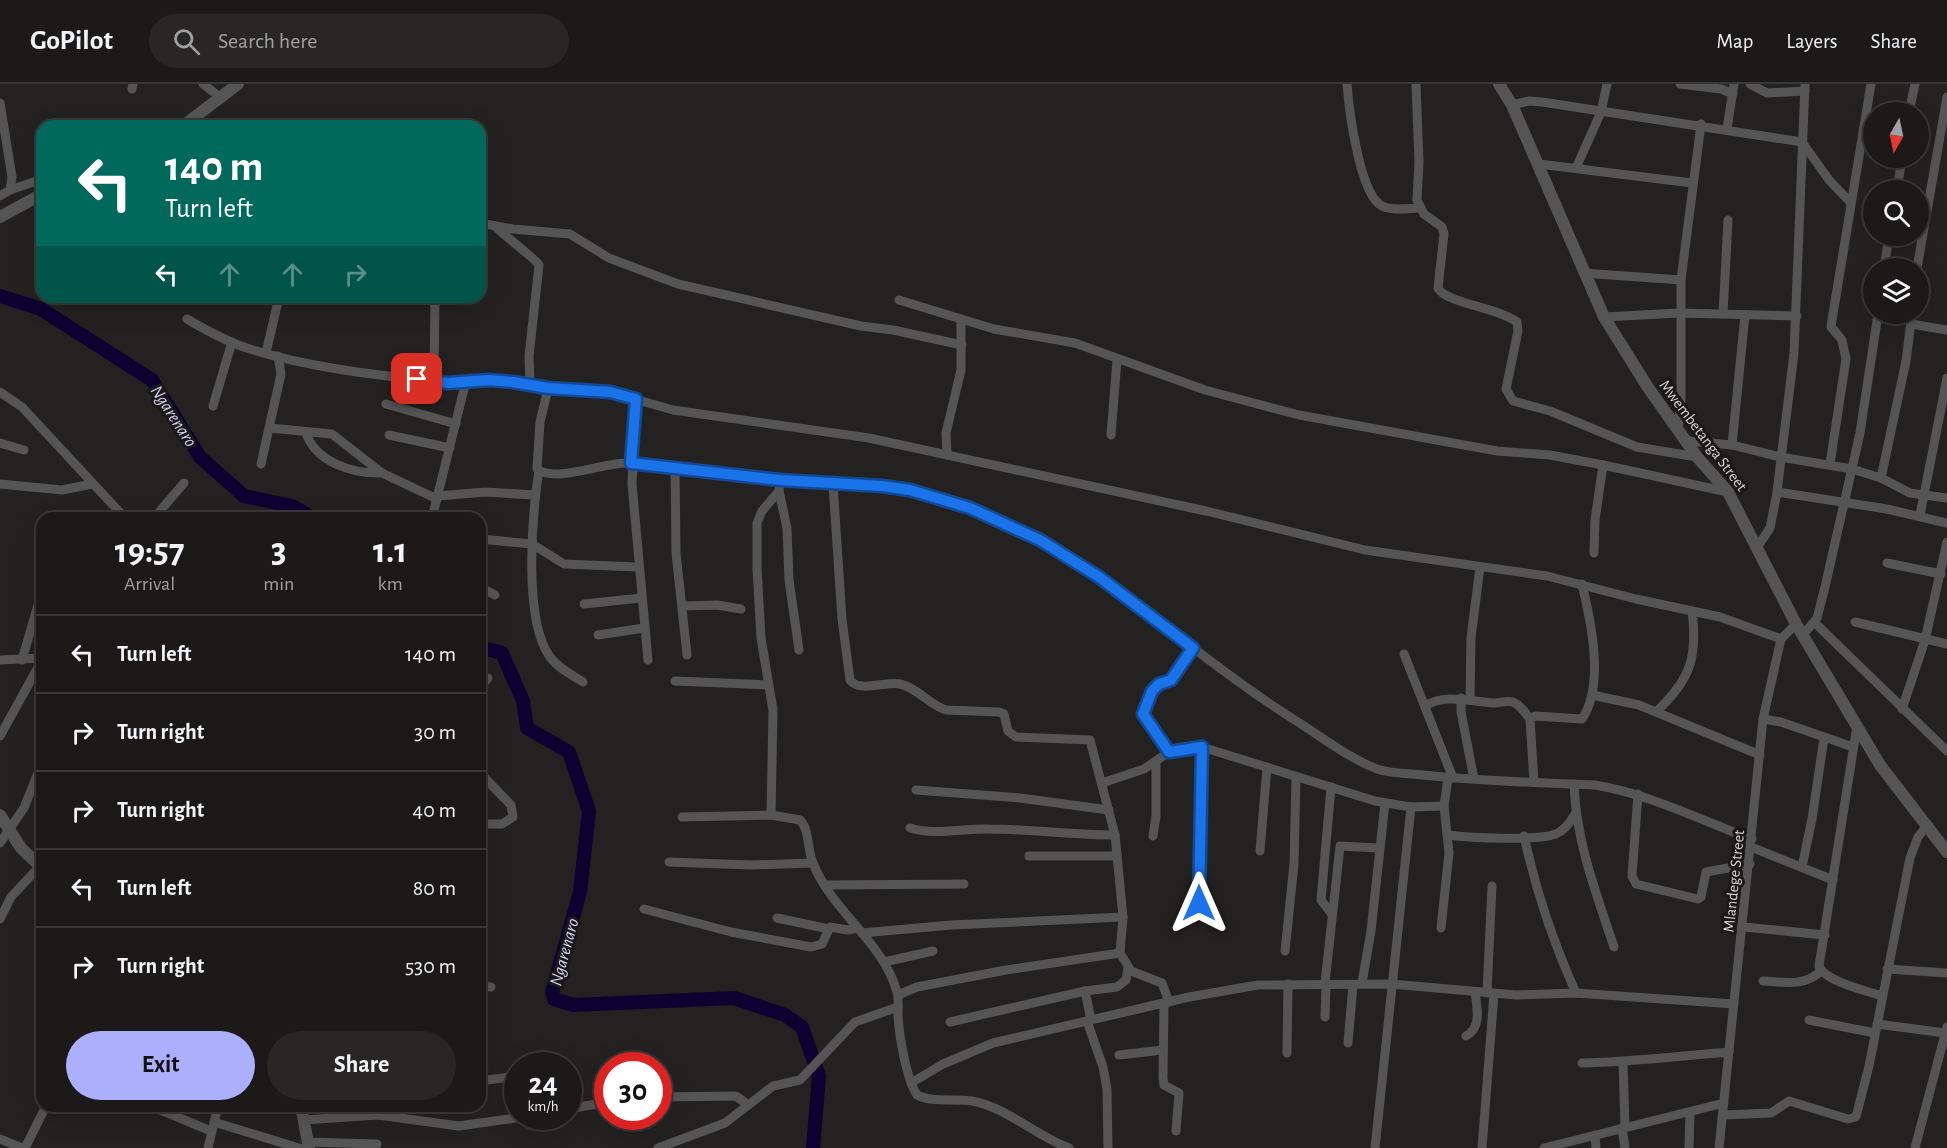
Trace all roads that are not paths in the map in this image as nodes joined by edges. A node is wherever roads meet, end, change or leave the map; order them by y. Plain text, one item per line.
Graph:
1 (203, 84) edge
2 (238, 84) edge
3 (1347, 84) edge
4 (1416, 84) edge
5 (1499, 84) edge
6 (1606, 84) edge
7 (1680, 84) edge
8 (1750, 84) edge
9 (1871, 84) edge
10 (1915, 84) edge
11 (1805, 88) edge
12 (1734, 89) edge
13 (220, 96) junction
14 (1947, 97) edge
15 (1911, 102) edge
16 (0, 103) edge
17 (1512, 105) junction
18 (1601, 112) junction
19 (190, 120) edge
20 (1701, 124) junction
21 (1727, 129) junction
22 (1802, 142) junction
23 (1539, 165) junction
24 (1576, 168) junction
25 (36, 181) edge
26 (1692, 183) junction
27 (10, 190) junction
28 (0, 196) edge
29 (36, 197) edge
30 (1850, 202) junction
31 (1420, 208) junction
32 (0, 217) edge
33 (1728, 220) dead end
34 (486, 224) edge
35 (495, 226) junction
36 (1919, 258) edge
37 (1583, 273) junction
38 (1681, 280) junction
39 (899, 300) dead end
40 (278, 303) edge
41 (435, 303) edge
42 (1679, 313) junction
43 (1723, 314) junction
44 (1745, 315) junction
45 (1797, 316) junction
46 (1604, 317) junction
47 (187, 319) dead end
48 (961, 319) junction
49 (1876, 324) edge
50 (1911, 324) joint
51 (1947, 330) edge
52 (232, 342) junction
53 (962, 345) junction
54 (266, 353) junction
55 (278, 356) junction
56 (1117, 360) junction
57 (1947, 378) edge
58 (436, 380) junction
59 (466, 381) junction
60 (530, 385) junction
61 (548, 388) junction
62 (0, 392) edge
63 (636, 399) junction
64 (386, 404) dead end
65 (213, 406) dead end
66 (456, 424) junction
67 (270, 428) junction
68 (1678, 428) junction
69 (306, 433) junction
70 (389, 435) dead end
71 (1111, 435) dead end
72 (1688, 441) junction
73 (0, 443) edge
74 (1732, 445) junction
75 (450, 448) junction
76 (24, 450) dead end
77 (946, 455) junction
78 (1696, 457) junction
79 (1780, 458) junction
80 (631, 463) junction
81 (261, 464) dead end
82 (1830, 464) junction
83 (1603, 465) junction
84 (675, 466) junction
85 (1852, 469) junction
86 (539, 470) junction
87 (382, 473) junction
88 (1881, 478) junction
89 (780, 480) junction
90 (184, 483) dead end
91 (0, 484) edge
92 (92, 484) junction
93 (833, 484) junction
94 (780, 491) junction
95 (1728, 492) junction
96 (1777, 492) junction
97 (535, 495) junction
98 (1924, 496) junction
99 (438, 498) junction
100 (1947, 498) edge
101 (1843, 503) junction
102 (117, 512) edge
103 (159, 512) edge
104 (434, 512) edge
105 (1920, 515) junction
106 (1947, 523) edge
107 (486, 540) edge
108 (1947, 542) edge
109 (532, 544) junction
110 (1758, 546) junction
111 (1594, 554) dead end
112 (1887, 563) dead end
113 (638, 567) junction
114 (1480, 567) junction
115 (1941, 574) junction
116 (1582, 585) junction
117 (486, 590) edge
118 (495, 595) dead end
119 (641, 598) junction
120 (584, 604) dead end
121 (682, 606) junction
122 (741, 609) dead end
123 (1692, 611) junction
124 (36, 612) edge
125 (1815, 622) junction
126 (1855, 622) dead end
127 (644, 628) junction
128 (1799, 630) junction
129 (598, 635) dead end
130 (1781, 639) junction
131 (1925, 640) junction
132 (1947, 644) edge
133 (1193, 648) junction
134 (799, 650) dead end
135 (1404, 654) dead end
136 (687, 655) dead end
137 (36, 659) edge
138 (0, 660) edge
139 (22, 660) junction
140 (648, 660) dead end
141 (36, 670) edge
142 (488, 678) dead end
143 (486, 680) edge
144 (675, 681) dead end
145 (583, 682) dead end
146 (768, 685) junction
147 (1592, 695) junction
148 (1466, 699) junction
149 (1425, 706) junction
150 (1902, 709) junction
151 (1656, 712) junction
152 (1763, 718) junction
153 (1530, 719) junction
154 (1857, 726) junction
155 (0, 736) edge
156 (1824, 738) junction
157 (1202, 747) junction
158 (1853, 747) junction
159 (1947, 751) edge
160 (1169, 752) junction
161 (1760, 755) junction
162 (1156, 763) junction
163 (1267, 767) junction
164 (1296, 777) junction
165 (36, 778) edge
166 (1450, 778) junction
167 (486, 779) edge
168 (1474, 779) junction
169 (1534, 782) junction
170 (1102, 783) junction
171 (1574, 784) junction
172 (1331, 787) junction
173 (916, 790) dead end
174 (1638, 794) junction
175 (1385, 803) junction
176 (1444, 806) junction
177 (1411, 807) junction
178 (1109, 810) junction
179 (1575, 814) junction
180 (0, 815) edge
181 (771, 815) junction
182 (682, 817) dead end
183 (486, 824) edge
184 (1926, 827) junction
185 (910, 828) dead end
186 (10, 832) junction
187 (1115, 835) junction
188 (1448, 835) junction
189 (1153, 836) dead end
190 (1524, 836) junction
191 (0, 843) edge
192 (1752, 843) junction
193 (1378, 848) junction
194 (1260, 851) dead end
195 (1947, 852) edge
196 (1029, 856) dead end
197 (1117, 856) junction
198 (36, 861) edge
199 (669, 862) dead end
200 (812, 863) junction
201 (1750, 864) junction
202 (1802, 867) junction
203 (36, 872) edge
204 (1833, 880) junction
205 (964, 884) dead end
206 (825, 885) junction
207 (1492, 885) dead end
208 (1199, 903) dead end
209 (644, 909) dead end
210 (1331, 913) junction
211 (1123, 917) junction
212 (777, 918) dead end
213 (0, 919) edge
214 (1744, 927) junction
215 (1441, 928) dead end
216 (829, 929) junction
217 (860, 931) junction
218 (1825, 935) junction
219 (1614, 947) dead end
220 (933, 951) dead end
221 (1285, 951) dead end
222 (1120, 953) junction
223 (884, 962) junction
224 (1128, 968) junction
225 (1887, 969) junction
226 (1821, 971) junction
227 (1947, 973) edge
228 (1763, 981) dead end
229 (1288, 984) junction
230 (1325, 984) junction
231 (1358, 984) junction
232 (1391, 984) junction
233 (486, 987) edge
234 (491, 987) dead end
235 (1085, 991) junction
236 (1475, 992) junction
237 (1490, 993) junction
238 (1576, 993) junction
239 (898, 995) junction
240 (1882, 996) junction
241 (1166, 1003) junction
242 (1734, 1004) junction
243 (898, 1008) junction
244 (1325, 1017) dead end
245 (1089, 1020) junction
246 (1809, 1020) dead end
247 (951, 1022) dead end
248 (1876, 1028) junction
249 (1946, 1030) edge
250 (1466, 1036) dead end
251 (1348, 1043) dead end
252 (1163, 1050) junction
253 (1729, 1052) junction
254 (1287, 1053) dead end
255 (1119, 1055) dead end
256 (1623, 1062) junction
257 (1582, 1063) dead end
258 (504, 1078) edge
259 (486, 1080) edge
260 (911, 1083) junction
261 (672, 1097) edge
262 (1724, 1103) junction
263 (747, 1104) junction
264 (43, 1112) edge
265 (169, 1112) edge
266 (217, 1112) edge
267 (303, 1112) edge
268 (1690, 1112) junction
269 (1723, 1115) junction
270 (304, 1120) junction
271 (504, 1120) edge
272 (213, 1127) junction
273 (1623, 1128) junction
274 (1176, 1131) dead end
275 (1595, 1135) junction
276 (0, 1139) edge
277 (377, 1144) dead end
278 (305, 1146) edge
279 (24, 1148) edge
280 (208, 1148) edge
281 (658, 1148) edge
282 (1069, 1148) edge
283 (1108, 1148) edge
284 (1375, 1148) edge
285 (1482, 1148) edge
286 (1547, 1148) edge
287 (1596, 1148) edge
288 (1626, 1148) edge
289 (1689, 1148) edge
290 (1719, 1148) edge
291 (1915, 1148) edge

1 - 13 street
2 - 13 street
3 - 31 street
4 - 31 street
5 - 17 street, Mwembetanga Street
6 - 18 street
7 - 12 street
8 - 11 street
9 - 30 street
10 - 15 street
11 - 22 street
12 - 21 street
13 - 19 street
14 - 36 street
16 - 27 street
17 - 18 street
17 - 23 street, Mwembetanga Street
18 - 20 street
18 - 24 street
20 - 21 street
20 - 26 street
21 - 22 street
22 - 30 street
22 - 45 street
23 - 24 street
23 - 37 street, Mwembetanga Street
24 - 26 street
25 - 27 street
26 - 38 street
27 - 28 street
29 - 32 street
30 - 82 street
31 - 78 street
33 - 43 street
34 - 35 street
35 - 53 street
35 - 60 street
37 - 38 street
37 - 46 street, Mwembetanga Street
38 - 42 street
39 - 48 street
40 - 54 street
41 - 58 street
42 - 43 street
42 - 46 street
42 - 68 street
43 - 44 street
44 - 45 street
44 - 74 street
45 - 79 street
46 - 68 street, Mwembetanga Street
47 - 52 street
48 - 53 street
48 - 56 street
49 - 85 street
50 - 51 street
50 - 88 street
52 - 54 street
52 - 65 street
53 - 77 street
54 - 55 street
55 - 58 street
55 - 67 street
56 - 71 street
56 - 83 street
57 - 98 street
58 - 59 street
59 - 60 street
59 - 66 street
60 - 61 street
61 - 63 street
61 - 86 street
62 - 92 street
63 - 77 street
63 - 80 street
64 - 66 street
66 - 75 street
67 - 69 street
67 - 81 street
68 - 72 street, Mwembetanga Street
69 - 87 street
69 - 87 street
70 - 75 street
72 - 74 street
72 - 78 street, Mwembetanga Street
73 - 76 street
74 - 79 street
75 - 99 street
77 - 114 street
78 - 95 street, Mwembetanga Street
79 - 82 street
79 - 96 street
80 - 84 street
80 - 86 street
80 - 113 street
82 - 85 street
83 - 95 street
83 - 111 street
84 - 89 street
84 - 121 street
85 - 88 street
85 - 101 street
86 - 97 street
87 - 99 street
88 - 98 street
89 - 93 street
89 - 94 street
90 - 103 street
91 - 92 street
92 - 102 street
93 - 133 street
93 - 170 street
94 - 134 street
94 - 146 street
95 - 110 street, Mwembetanga Street
96 - 101 street
96 - 110 street
97 - 99 street
97 - 109 street
98 - 100 street
98 - 105 street
99 - 104 street
101 - 105 street
101 - 125 street
105 - 106 street
107 - 109 street
108 - 115 street
109 - 113 street
109 - 145 street
110 - 128 street, Mwembetanga Street
112 - 115 street
113 - 119 street
114 - 116 street
114 - 148 street
115 - 131 street
116 - 123 street
116 - 147 street
117 - 118 street
119 - 120 street
119 - 127 street
121 - 122 street
121 - 136 street
123 - 130 street
123 - 151 street
124 - 139 street
125 - 128 street
125 - 150 street
126 - 131 street
127 - 129 street
127 - 140 street
128 - 130 street
128 - 154 street, Mwembetanga Street
130 - 152 street, Mlandege Street
131 - 132 street
131 - 150 street
133 - 160 street
133 - 166 street
135 - 149 street
137 - 139 street
138 - 139 street
141 - 155 street
142 - 143 street
144 - 146 street
146 - 181 street
147 - 151 street
147 - 153 street
148 - 149 street
148 - 153 street
148 - 168 street
149 - 166 street
150 - 159 street
151 - 161 street
152 - 156 street
152 - 161 street, Mlandege Street
153 - 169 street
154 - 158 street
154 - 184 street, Mwembetanga Street
156 - 158 street
156 - 202 street
157 - 160 street
157 - 163 street
157 - 208 street
158 - 204 street
160 - 162 street
161 - 192 street, Mlandege Street
162 - 170 street
162 - 189 street
163 - 164 street
163 - 194 street
164 - 172 street
164 - 221 street
165 - 186 street
166 - 168 street
166 - 176 street
167 - 183 street
168 - 169 street
169 - 171 street
170 - 178 street
171 - 174 street
171 - 179 street
172 - 175 street
172 - 210 street
173 - 178 street
174 - 192 street
174 - 201 street
175 - 177 street
175 - 193 street
176 - 177 street
176 - 188 street
177 - 232 street
178 - 187 street
179 - 190 street
179 - 219 street
180 - 186 street
181 - 182 street
181 - 200 street
184 - 195 street, Mwembetanga Street
184 - 225 street
185 - 187 street
186 - 191 street
186 - 198 street
187 - 197 street
188 - 190 street
188 - 215 street
190 - 238 street
192 - 201 street, Mlandege Street
192 - 202 street
193 - 210 street
193 - 231 street
196 - 197 street
197 - 211 street
199 - 200 street
200 - 206 street
201 - 214 street, Mlandege Street
202 - 204 street
203 - 213 street
204 - 218 street
205 - 206 street
206 - 217 street
207 - 237 street
209 - 216 street
210 - 230 street
211 - 217 street
211 - 222 street
212 - 216 street
214 - 218 street
214 - 242 street, Mlandege Street
216 - 217 street
217 - 223 street
218 - 226 street
220 - 223 street
222 - 224 street
222 - 239 street
223 - 239 street
224 - 235 street
224 - 241 street
225 - 227 street
225 - 240 street
226 - 228 street
226 - 240 street
229 - 230 street
229 - 241 street
229 - 254 street
230 - 231 street
230 - 244 street
231 - 232 street
231 - 251 street
232 - 236 street
232 - 284 street
233 - 234 street
235 - 245 street
235 - 247 street
236 - 237 street
236 - 250 street
237 - 238 street
237 - 285 street
238 - 242 street
239 - 243 street
240 - 248 street
241 - 245 street
241 - 252 street
242 - 253 street, Mlandege Street
243 - 260 street
243 - 263 street
245 - 260 street
245 - 283 street
246 - 248 street
248 - 249 street
248 - 269 street
249 - 291 street
252 - 255 street
252 - 274 street
253 - 256 street
253 - 262 street, Mlandege Street
256 - 257 street
256 - 273 street
258 - 259 street
260 - 282 street
261 - 263 street
262 - 268 street
262 - 269 street, Mlandege Street
263 - 281 street
264 - 279 street
265 - 272 street
266 - 272 street
267 - 270 street
268 - 273 street
268 - 289 street
269 - 290 street, Mlandege Street
270 - 271 street
270 - 278 street
272 - 278 street
272 - 280 street
273 - 275 street
273 - 288 street
275 - 286 street
275 - 287 street
276 - 279 street
277 - 278 street

